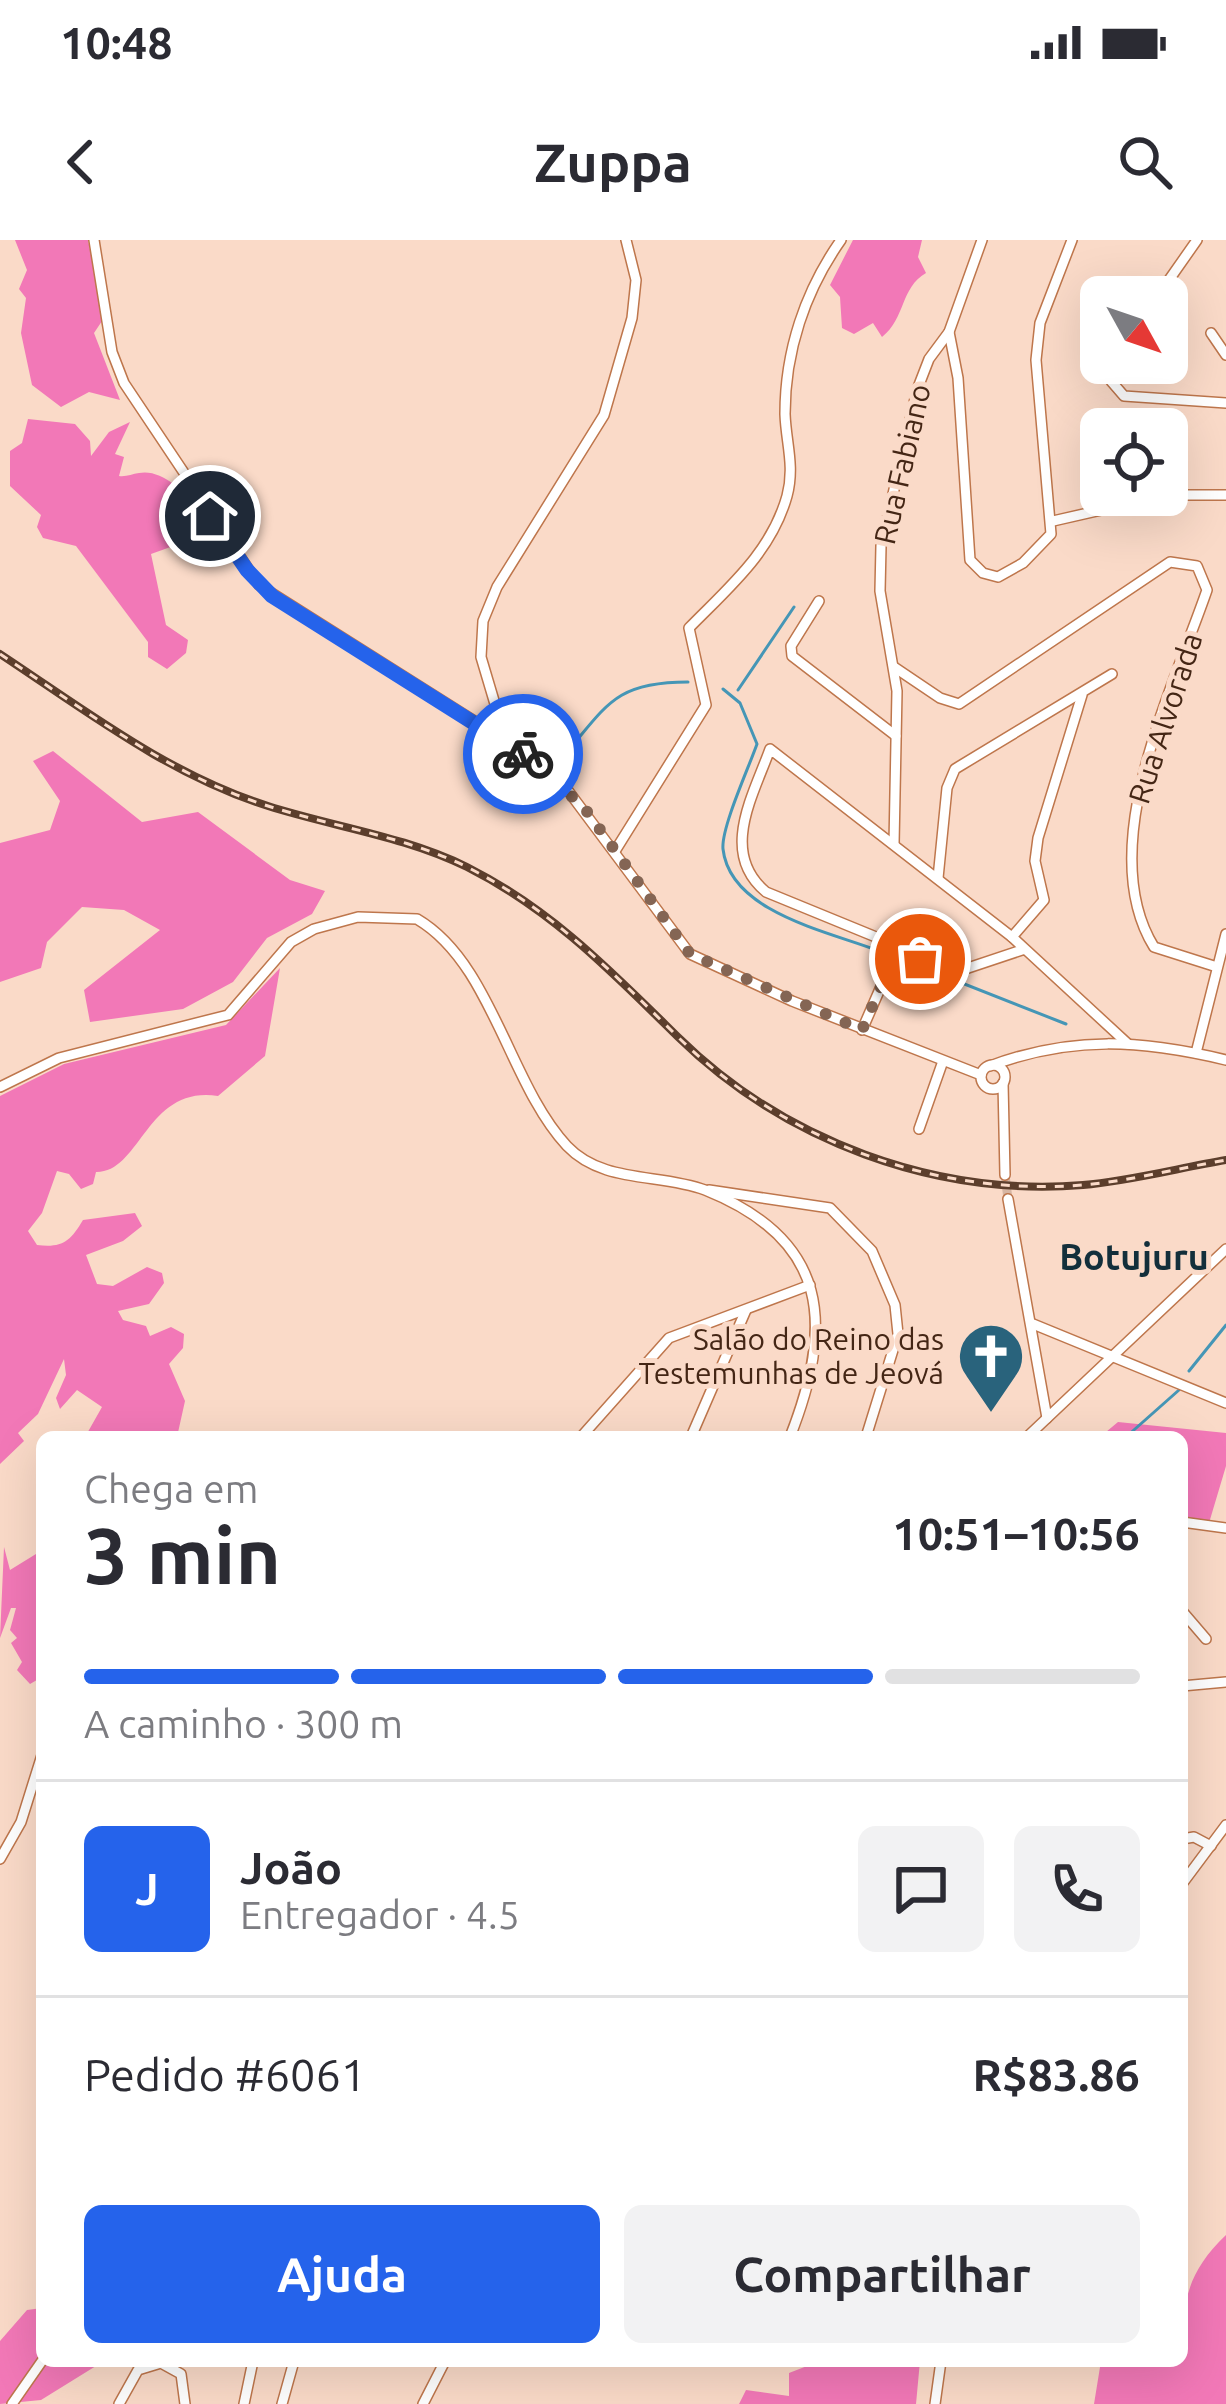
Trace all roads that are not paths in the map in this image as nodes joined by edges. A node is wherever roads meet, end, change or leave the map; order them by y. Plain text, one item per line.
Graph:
1 (94, 240) edge
2 (626, 240) edge
3 (841, 240) edge
4 (982, 240) edge
5 (1072, 240) edge
6 (1197, 240) edge
7 (1171, 276) edge
8 (949, 332) junction
9 (1210, 333) dead end
10 (1226, 356) edge
11 (1114, 384) edge
12 (1226, 403) edge
13 (1188, 495) edge
14 (1226, 495) edge
15 (1080, 514) edge
16 (1053, 520) junction
17 (819, 601) dead end
18 (894, 667) junction
19 (1112, 674) dead end
20 (1082, 695) junction
21 (896, 736) junction
22 (506, 741) junction
23 (894, 844) junction
24 (615, 851) junction
25 (938, 878) junction
26 (1226, 934) edge
27 (1012, 937) junction
28 (1024, 949) junction
29 (897, 950) junction
30 (1217, 967) junction
31 (862, 1030) junction
32 (1128, 1044) junction
33 (1024, 1053) junction
34 (1196, 1053) junction
35 (1226, 1060) edge
36 (943, 1061) junction
37 (986, 1070) junction
38 (1000, 1084) junction
39 (0, 1087) edge
40 (919, 1129) dead end
41 (1005, 1175) tunnel mouth
42 (704, 1190) junction
43 (1008, 1199) tunnel mouth
44 (1226, 1250) edge
45 (810, 1285) junction
46 (746, 1310) junction
47 (1033, 1324) junction
48 (1110, 1356) junction
49 (1226, 1403) edge
50 (1047, 1418) junction
51 (585, 1431) edge
52 (694, 1431) edge
53 (792, 1431) edge
54 (868, 1431) edge
55 (1033, 1431) edge
56 (1188, 1523) edge
57 (1226, 1528) edge
58 (1188, 1618) edge
59 (1206, 1639) dead end
60 (1226, 1682) edge
61 (1188, 1685) edge
62 (36, 1774) edge
63 (1226, 1825) edge
64 (1188, 1838) edge
65 (1211, 1846) junction
66 (0, 1859) edge
67 (1188, 1871) edge
68 (38, 2367) edge
69 (148, 2367) edge
70 (169, 2367) edge
71 (252, 2367) edge
72 (292, 2367) edge
73 (442, 2367) edge
74 (940, 2367) edge
75 (12, 2404) edge
76 (119, 2404) edge
77 (185, 2404) edge
78 (244, 2404) edge
79 (282, 2404) edge
80 (423, 2404) edge
81 (935, 2404) edge

1 - 22 street
2 - 22 street
3 - 24 street
4 - 8 street, Rua Fabiano
5 - 16 street
6 - 7 street
8 - 16 street
8 - 18 street, Rua Fabiano
9 - 10 street
11 - 12 street
13 - 14 street
15 - 16 street
17 - 21 street
18 - 21 street, Rua Fabiano
18 - 30 street, Rua Alvorada
19 - 20 street
20 - 25 street
20 - 27 street
21 - 23 street, Rua Fabiano
22 - 24 street
23 - 25 street
23 - 29 street
24 - 31 street
25 - 27 street
26 - 30 street
27 - 28 street
28 - 29 street
28 - 32 street
29 - 31 street
30 - 34 street
31 - 36 street
32 - 33 street
32 - 34 street
33 - 37 street
33 - 38 street
34 - 35 street
36 - 37 street
36 - 40 street
37 - 38 street
37 - 38 street
38 - 41 street
39 - 42 street
42 - 45 street
42 - 54 street
43 - 47 street
44 - 48 street
45 - 46 street
45 - 53 street
46 - 51 street
46 - 52 street
47 - 48 street
47 - 50 street
48 - 49 street
48 - 50 street
50 - 55 street
56 - 57 street
58 - 59 street
60 - 61 street
62 - 66 street
63 - 65 street
64 - 65 street
65 - 67 street
68 - 75 street
69 - 76 street
70 - 77 street
71 - 78 street
72 - 79 street
73 - 80 street
74 - 81 street

